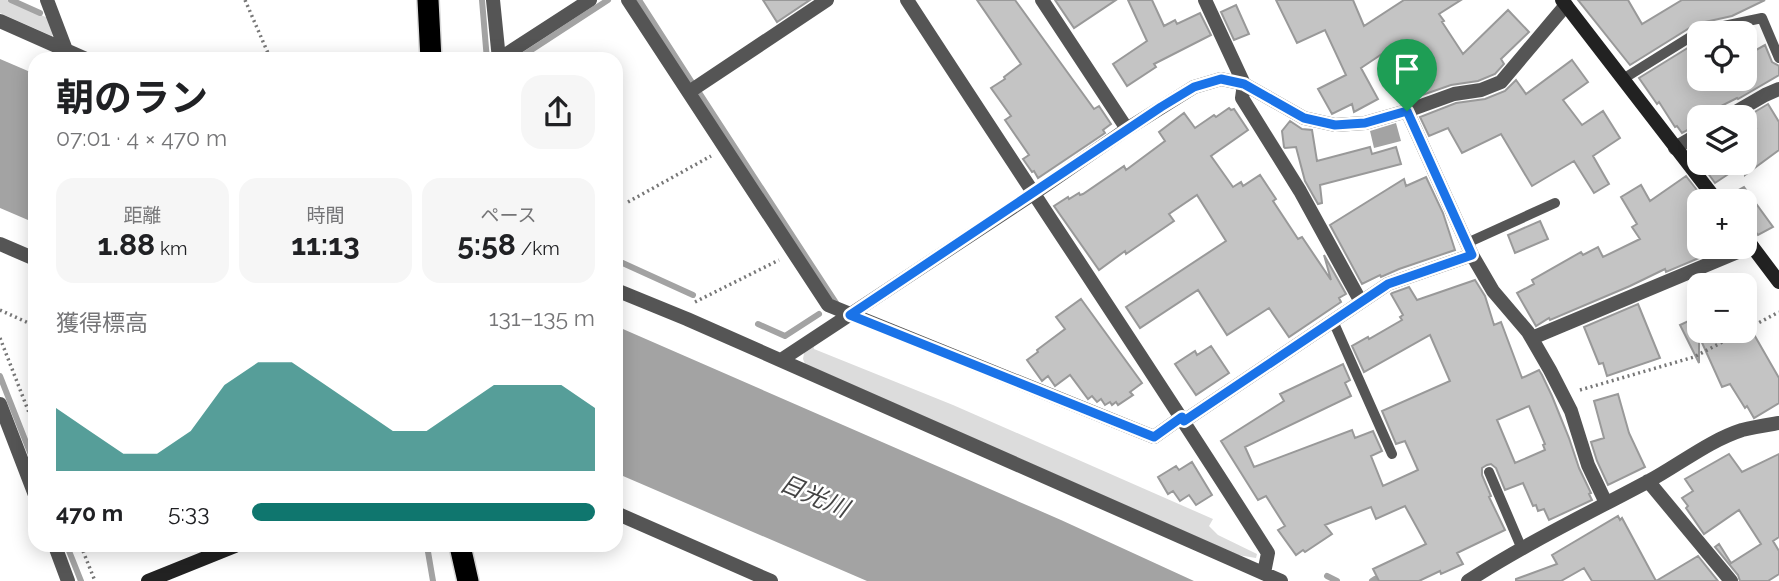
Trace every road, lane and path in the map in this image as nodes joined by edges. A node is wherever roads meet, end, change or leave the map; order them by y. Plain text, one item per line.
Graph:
1 (47, 0) edge
2 (245, 0) edge
3 (428, 0) edge
4 (493, 0) edge
5 (590, 0) edge
6 (628, 0) edge
7 (827, 0) edge
8 (907, 0) edge
9 (1042, 0) edge
10 (1205, 0) edge
11 (1564, 3) edge
12 (0, 20) edge
13 (66, 50) junction
14 (70, 52) edge
15 (268, 52) edge
16 (431, 52) edge
17 (498, 52) edge
18 (510, 52) edge
19 (1779, 58) edge
20 (1623, 79) junction
21 (1244, 84) junction
22 (1779, 89) edge
23 (689, 92) junction
24 (1748, 105) edge
25 (1407, 111) junction
26 (1127, 129) junction
27 (1687, 141) edge
28 (726, 148) junction
29 (1675, 148) junction
30 (1707, 189) edge
31 (1033, 194) junction
32 (628, 202) dead end
33 (1555, 202) dead end
34 (0, 244) edge
35 (1470, 249) junction
36 (793, 253) junction
37 (1757, 254) edge
38 (28, 256) edge
39 (1710, 259) edge
40 (1779, 282) edge
41 (623, 293) edge
42 (1361, 302) junction
43 (0, 310) edge
44 (1779, 312) edge
45 (850, 315) junction
46 (687, 319) junction
47 (1332, 321) junction
48 (28, 323) edge
49 (0, 338) edge
50 (1532, 338) junction
51 (781, 360) junction
52 (1563, 396) junction
53 (0, 404) edge
54 (28, 410) edge
55 (1183, 419) junction
56 (1779, 423) edge
57 (1392, 454) dead end
58 (1489, 472) dead end
59 (28, 477) edge
60 (1648, 481) junction
61 (1605, 503) junction
62 (623, 516) edge
63 (1522, 549) junction
64 (56, 552) edge
65 (83, 552) edge
66 (220, 552) edge
67 (461, 552) edge
68 (1264, 573) junction
69 (68, 581) edge
70 (95, 581) edge
71 (148, 581) edge
72 (467, 581) edge
73 (771, 581) edge
74 (1281, 581) edge
75 (1468, 581) edge
76 (1731, 581) edge

1 - 13 street
2 - 15 path
3 - 16 highway
4 - 17 street
5 - 18 street
6 - 23 street
7 - 23 street
8 - 31 street
9 - 26 street
10 - 21 street
11 - 20 main road
11 - 25 street
12 - 13 street
13 - 14 street
19 - 20 lane
20 - 29 main road
21 - 25 street
21 - 26 street
21 - 42 street
22 - 24 street
23 - 28 street
25 - 35 street
26 - 31 street
27 - 29 street
28 - 32 path
28 - 36 street
29 - 30 main road
31 - 45 street
31 - 55 street
33 - 35 lane
34 - 38 street
35 - 42 street
35 - 50 street
36 - 45 street
36 - 46 path
37 - 40 main road
39 - 50 street
41 - 46 street
42 - 47 street
43 - 48 path
44 - 52 path
45 - 51 street
45 - 55 street
46 - 51 street
47 - 55 street
47 - 57 lane
49 - 54 path
50 - 52 street
51 - 68 street
52 - 61 street
53 - 59 street
55 - 68 street
56 - 60 street
58 - 63 lane
60 - 61 street
60 - 76 street
61 - 63 street
62 - 73 street
63 - 75 street
64 - 69 street
65 - 70 path
66 - 71 main road
67 - 72 highway
68 - 74 street

